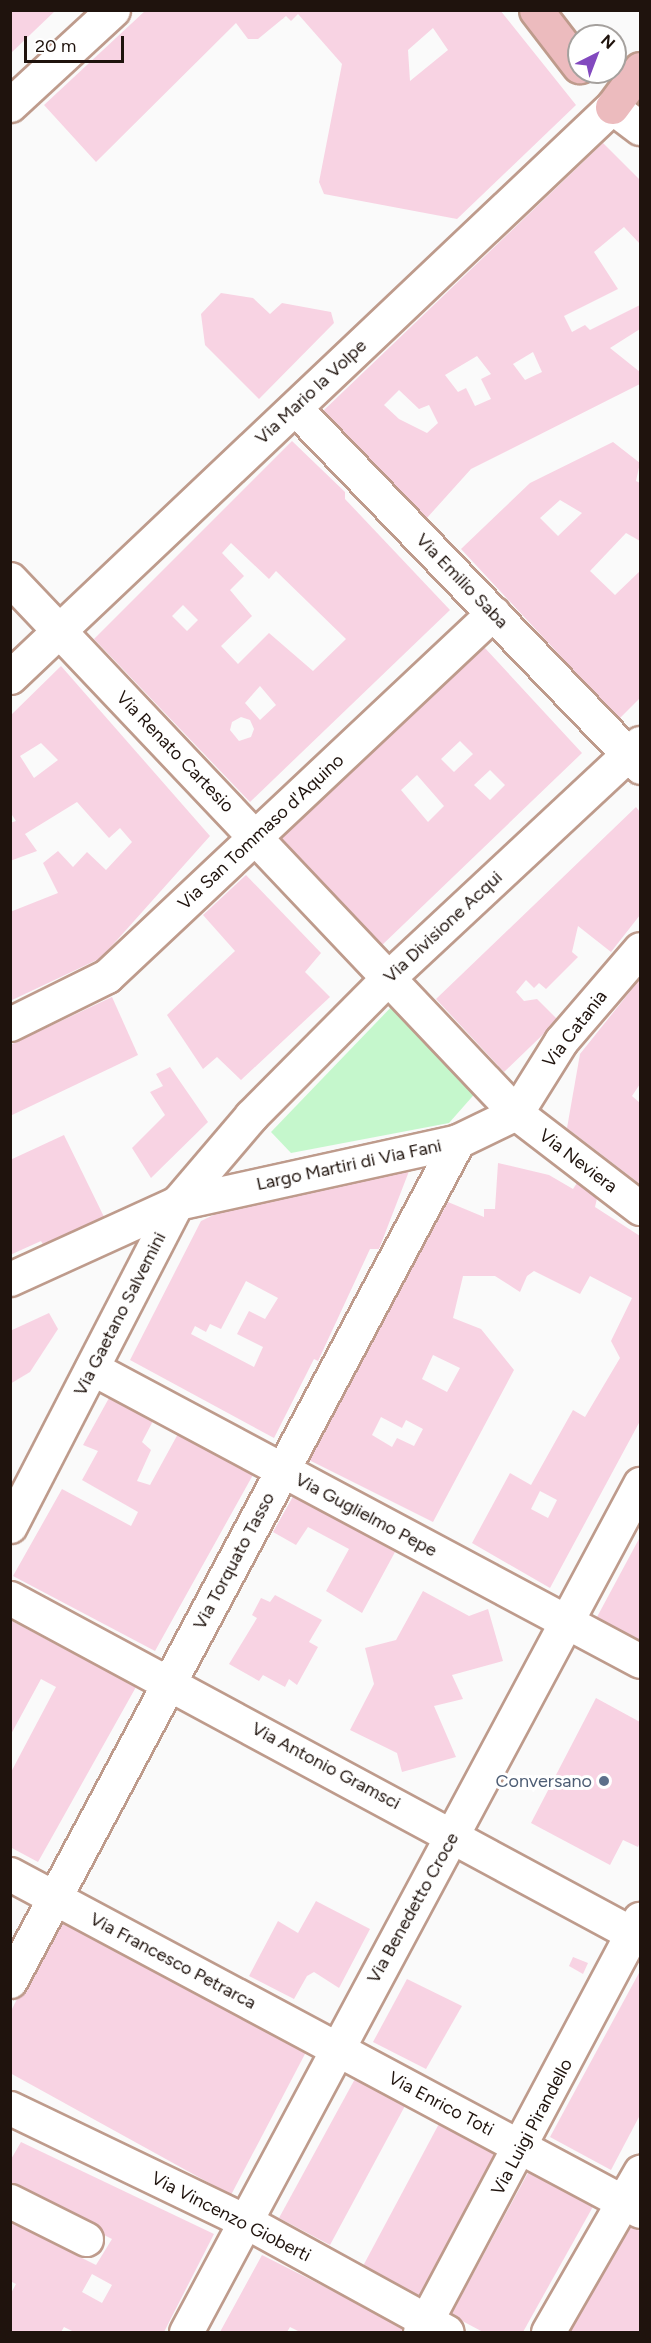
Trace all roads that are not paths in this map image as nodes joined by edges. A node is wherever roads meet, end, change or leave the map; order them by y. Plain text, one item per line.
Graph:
1 (113, 10) edge
2 (536, 10) edge
3 (567, 50) edge
4 (640, 69) edge
5 (600, 84) edge
6 (11, 103) edge
7 (626, 104) edge
8 (640, 128) edge
9 (294, 408) junction
10 (10, 579) edge
11 (493, 614) junction
12 (58, 630) junction
13 (10, 677) edge
14 (636, 755) edge
15 (256, 837) junction
16 (640, 949) edge
17 (389, 977) junction
18 (10, 1024) edge
19 (516, 1113) junction
20 (251, 1116) joint
21 (458, 1141) junction
22 (177, 1203) junction
23 (640, 1208) edge
24 (10, 1279) edge
25 (92, 1368) junction
26 (282, 1470) junction
27 (640, 1484) edge
28 (10, 1526) edge
29 (10, 1598) edge
30 (567, 1622) junction
31 (640, 1661) edge
32 (170, 1683) junction
33 (454, 1834) junction
34 (10, 1874) edge
35 (55, 1898) junction
36 (638, 1931) edge
37 (10, 1981) edge
38 (336, 2048) junction
39 (11, 2109) edge
40 (522, 2148) junction
41 (640, 2172) edge
42 (10, 2201) edge
43 (632, 2207) edge
44 (245, 2221) junction
45 (86, 2239) dead end
46 (431, 2328) edge
47 (186, 2332) edge
48 (548, 2332) edge

1 - 6 street
2 - 3 main road
4 - 7 main road
5 - 7 main road
7 - 8 street
7 - 9 street, Via Mario la Volpe
9 - 11 street, Via Emilio Saba
9 - 12 street, Via Mario la Volpe
10 - 12 street, Via Renato Cartesio
11 - 14 street, Via Emilio Saba
11 - 15 street, Via San Tommaso d'Aquino
12 - 13 street, Via Mario la Volpe
12 - 15 street, Via Renato Cartesio
14 - 17 street, Via Divisione Acqui
15 - 17 street, Via Renato Cartesio
15 - 18 street, Via San Tommaso d'Aquino
16 - 19 street, Via Catania
17 - 19 street, Via Neviera
17 - 20 street, Via Divisione Acqui
19 - 21 street, Largo Martiri di Via Fani
19 - 23 street, Via Neviera
20 - 22 street, Via Gaetano Salvemini
21 - 22 street, Largo Martiri di Via Fani
21 - 26 street, Via Torquato Tasso
22 - 24 street
22 - 25 street, Via Gaetano Salvemini
25 - 26 street, Via Guglielmo Pepe
25 - 28 street, Via Gaetano Salvemini
26 - 30 street, Via Guglielmo Pepe
26 - 32 street, Via Torquato Tasso
27 - 30 street, Via Benedetto Croce
29 - 32 street, Via Antonio Gramsci
30 - 31 street, Via Guglielmo Pepe
30 - 33 street, Via Benedetto Croce
32 - 33 street, Via Antonio Gramsci
32 - 35 street, Via Torquato Tasso
33 - 36 street, Via Antonio Gramsci
33 - 38 street, Via Benedetto Croce
34 - 35 street, Via Francesco Petrarca
35 - 37 street, Via Torquato Tasso
35 - 38 street, Via Francesco Petrarca
36 - 40 street, Via Luigi Pirandello
38 - 40 street, Via Enrico Toti
38 - 44 street, Via Benedetto Croce
39 - 44 street, Via Vincenzo Gioberti
40 - 43 street, Via Enrico Toti
40 - 46 street, Via Luigi Pirandello
41 - 43 street
42 - 45 street
43 - 48 street
44 - 46 street, Via Vincenzo Gioberti
44 - 47 street, Via Benedetto Croce

